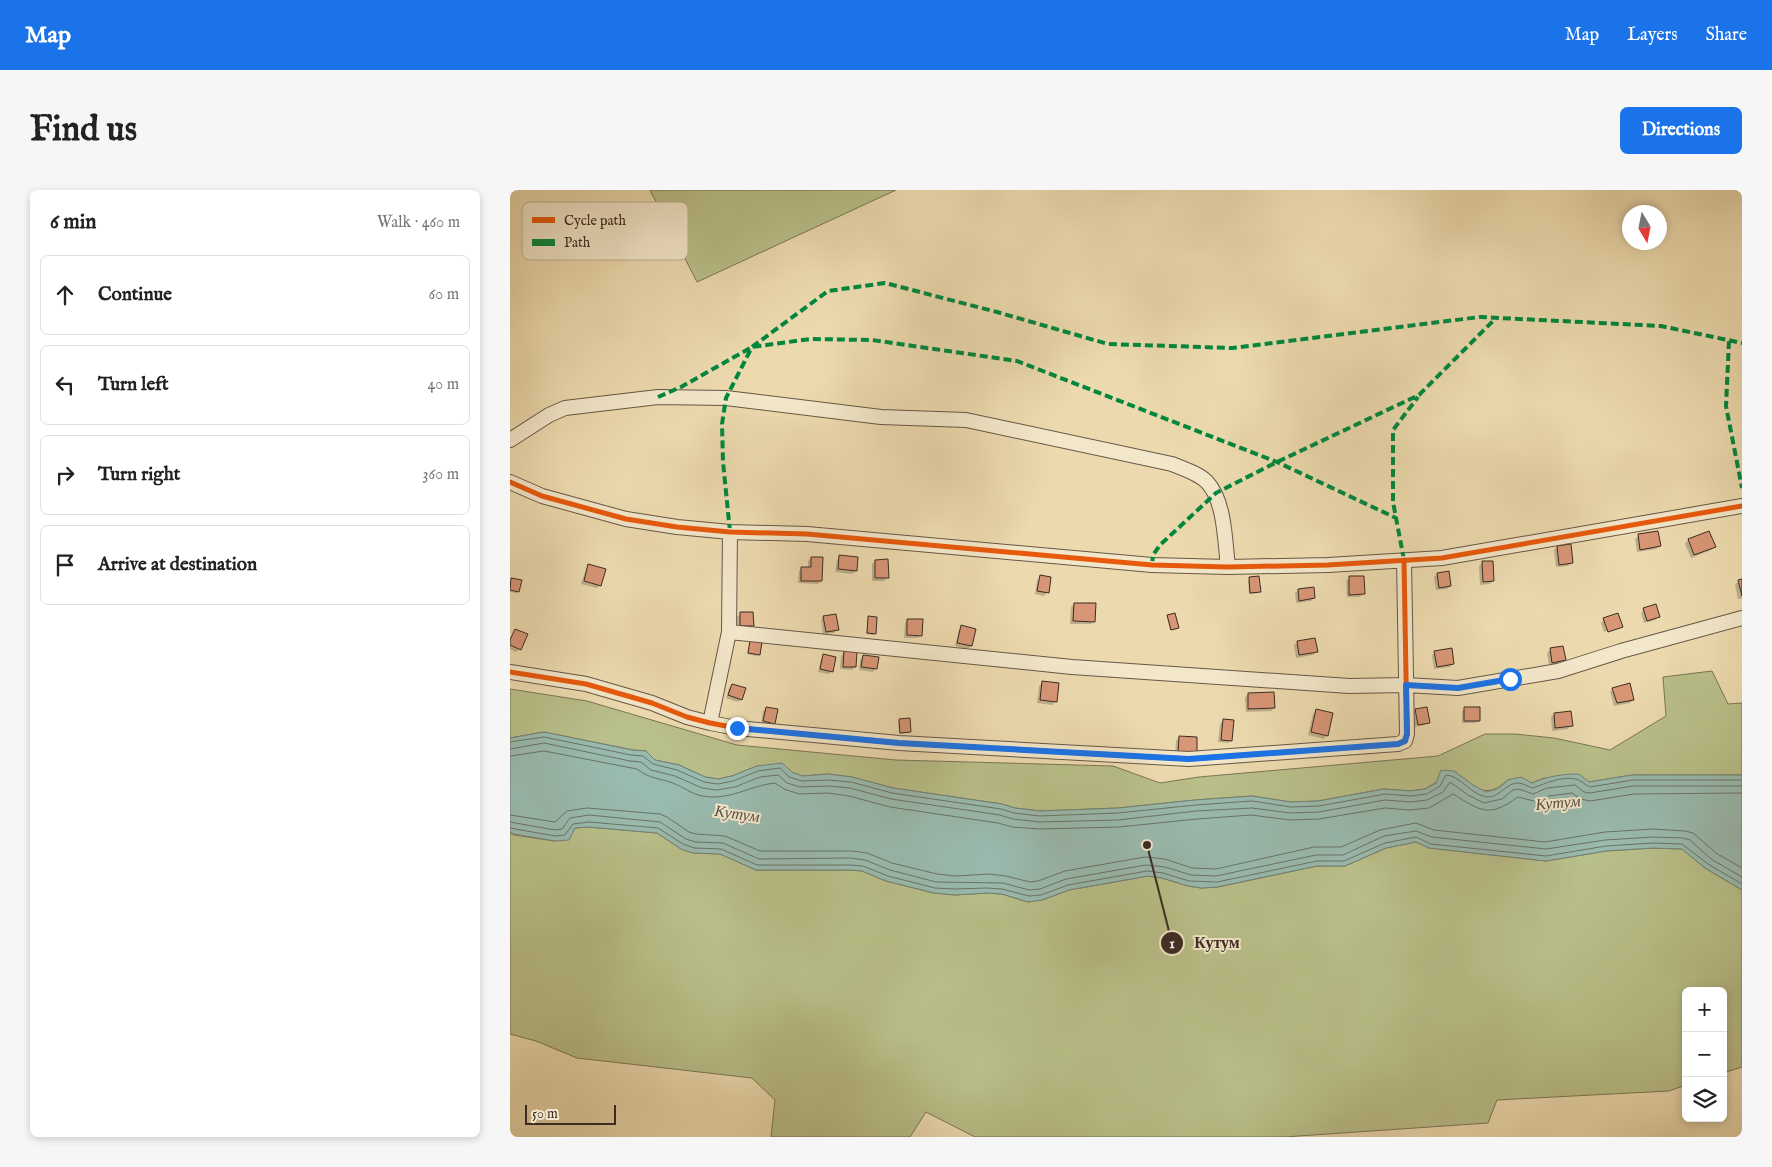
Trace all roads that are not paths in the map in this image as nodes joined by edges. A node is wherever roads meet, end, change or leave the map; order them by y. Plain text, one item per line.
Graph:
1 (510, 440) edge
2 (510, 482) edge
3 (1742, 506) edge
4 (730, 532) junction
5 (1404, 560) junction
6 (1228, 568) junction
7 (1742, 618) edge
8 (729, 632) junction
9 (510, 672) edge
10 (1406, 685) junction
11 (710, 723) junction

1 - 6 street
2 - 4 street
3 - 5 street
4 - 6 street
4 - 8 street
5 - 6 street
5 - 10 street
7 - 10 street
8 - 10 street
8 - 11 street
9 - 11 street
10 - 11 street

